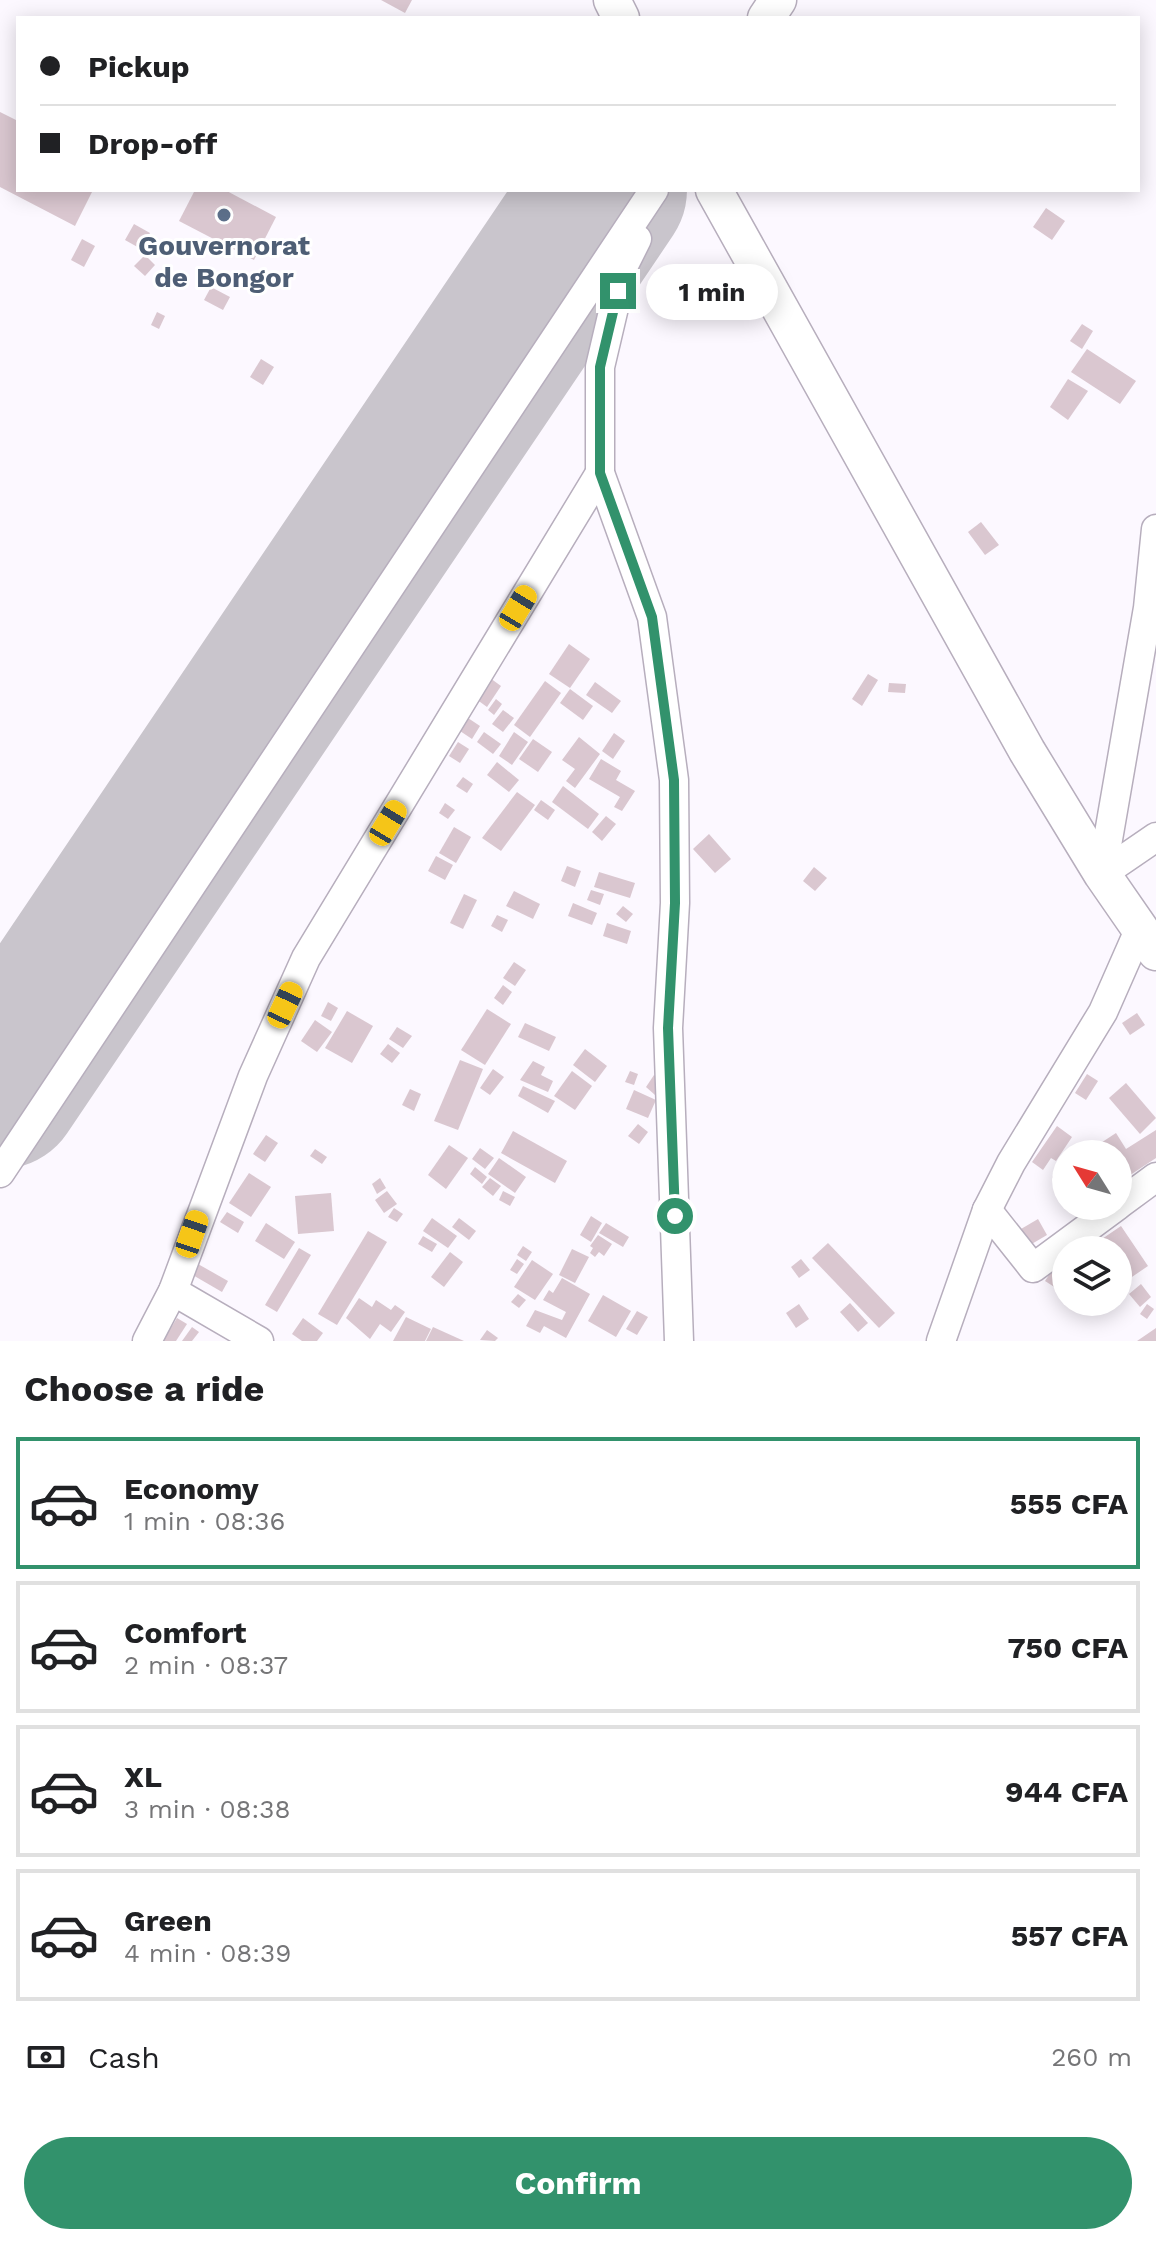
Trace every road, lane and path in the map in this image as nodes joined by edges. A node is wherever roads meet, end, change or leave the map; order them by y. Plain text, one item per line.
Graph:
1 (653, 192) edge
2 (661, 192) edge
3 (715, 192) edge
4 (600, 473) junction
5 (1156, 529) edge
6 (1156, 837) edge
7 (1102, 874) junction
8 (1148, 940) edge
9 (0, 1173) edge
10 (1156, 1177) edge
11 (1132, 1195) edge
12 (987, 1210) junction
13 (1099, 1220) edge
14 (173, 1291) junction
15 (147, 1341) edge
16 (259, 1341) edge
17 (679, 1341) edge
18 (941, 1341) edge

1 - 9 street
2 - 4 street
3 - 7 street
4 - 14 street
4 - 17 street
5 - 7 street
6 - 7 street
7 - 8 street
8 - 12 street
10 - 11 street
12 - 13 street
12 - 18 street
14 - 15 street
14 - 16 street

